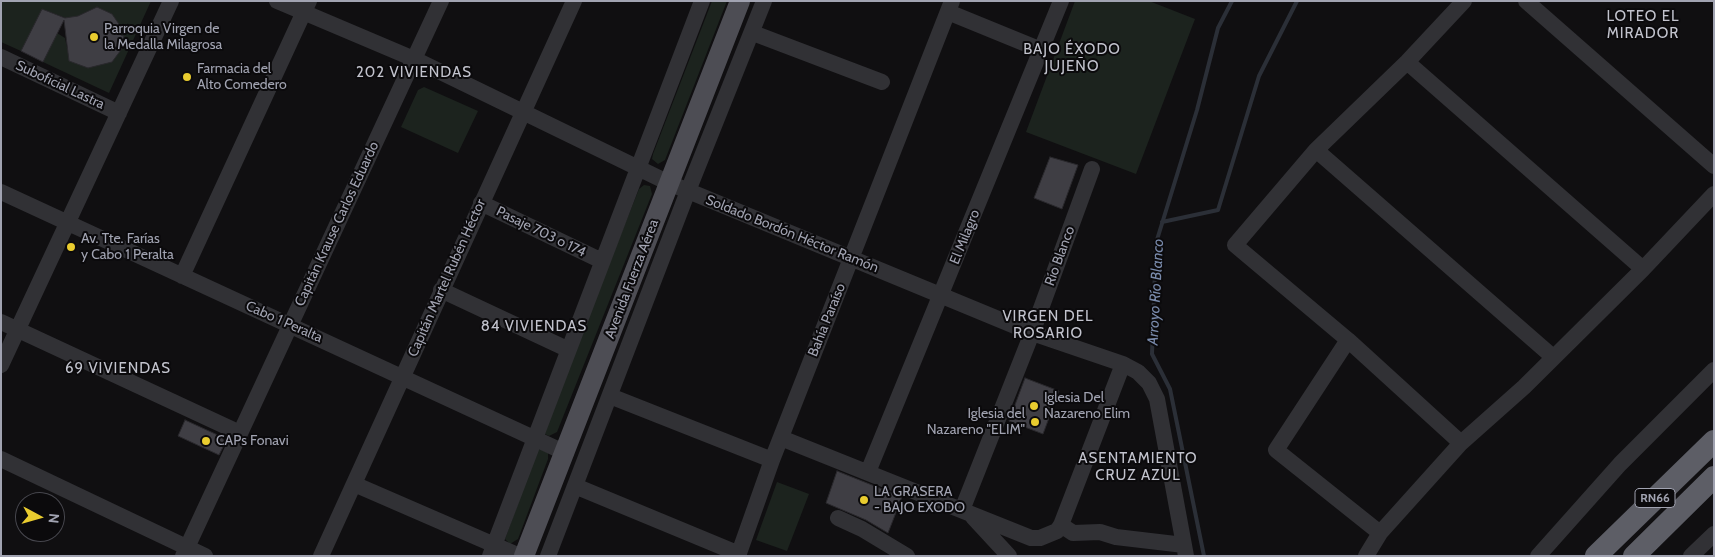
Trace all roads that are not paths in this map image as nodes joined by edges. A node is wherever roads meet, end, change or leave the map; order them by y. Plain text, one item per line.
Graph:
1 (171, 1) edge
2 (277, 1) edge
3 (441, 1) edge
4 (574, 1) edge
5 (702, 1) edge
6 (740, 1) edge
7 (764, 1) edge
8 (1061, 1) edge
9 (1464, 1) edge
10 (1526, 1) edge
11 (306, 7) edge
12 (950, 7) edge
13 (753, 33) junction
14 (1041, 50) junction
15 (1, 57) edge
16 (414, 60) junction
17 (1407, 62) junction
18 (882, 82) dead end
19 (119, 112) junction
20 (523, 112) junction
21 (1316, 150) junction
22 (1714, 166) edge
23 (638, 169) junction
24 (1092, 169) dead end
25 (669, 183) junction
26 (688, 191) junction
27 (1, 192) edge
28 (1714, 194) edge
29 (480, 203) junction
30 (67, 223) junction
31 (852, 258) junction
32 (602, 261) junction
33 (1643, 269) junction
34 (182, 276) junction
35 (441, 290) junction
36 (941, 296) junction
37 (1, 322) edge
38 (290, 324) junction
39 (18, 329) junction
40 (1032, 332) junction
41 (1348, 340) junction
42 (567, 349) junction
43 (1553, 357) junction
44 (1, 364) edge
45 (1123, 364) junction
46 (1714, 370) edge
47 (402, 376) junction
48 (610, 396) junction
49 (240, 433) junction
50 (534, 437) junction
51 (781, 438) junction
52 (1714, 441) edge
53 (1461, 442) junction
54 (566, 453) junction
55 (1, 459) edge
56 (772, 460) junction
57 (868, 472) junction
58 (1714, 477) edge
59 (354, 484) junction
60 (575, 486) junction
61 (965, 511) junction
62 (838, 518) dead end
63 (1061, 525) junction
64 (1380, 533) junction
65 (1714, 534) edge
66 (492, 550) edge
67 (1185, 550) edge
68 (185, 551) edge
69 (739, 555) edge
70 (205, 556) edge
71 (321, 556) edge
72 (520, 556) edge
73 (524, 556) edge
74 (548, 556) edge
75 (907, 556) edge
76 (1009, 556) edge
77 (1366, 556) edge
78 (1538, 556) edge
79 (1596, 556) edge
80 (1634, 556) edge
81 (1691, 556) edge

1 - 19 street
2 - 11 street, Soldado Bordón Héctor Ramón
3 - 16 street, Capitán Krause Carlos Eduardo
4 - 20 street, Capitán Martel Rubén Héctor
5 - 23 street
6 - 25 main road, Avenida Fuerza Aérea
7 - 13 street
8 - 14 street, El Milagro
9 - 17 street
10 - 22 street
11 - 16 street, Soldado Bordón Héctor Ramón
11 - 34 street
12 - 14 street
12 - 31 street, Bahía Paraíso
13 - 18 street
13 - 26 street
14 - 36 street, El Milagro
15 - 19 street, Suboficial Lastra
16 - 20 street, Soldado Bordón Héctor Ramón
16 - 38 street, Capitán Krause Carlos Eduardo
17 - 21 street
17 - 33 street
19 - 30 street
20 - 23 street, Soldado Bordón Héctor Ramón
20 - 29 street, Capitán Martel Rubén Héctor
21 - 41 street
21 - 43 street
23 - 25 street, Soldado Bordón Héctor Ramón
23 - 32 street
24 - 40 street, Río Blanco
25 - 26 street, Soldado Bordón Héctor Ramón
25 - 54 main road, Avenida Fuerza Aérea
26 - 31 street, Soldado Bordón Héctor Ramón
26 - 48 street
27 - 30 street, Cabo 1 Peralta
28 - 33 street
29 - 32 street, Pasaje 703 o 174
29 - 35 street, Capitán Martel Rubén Héctor
30 - 34 street, Cabo 1 Peralta
30 - 39 street
31 - 36 street, Soldado Bordón Héctor Ramón
31 - 51 street, Bahía Paraíso
32 - 42 street
33 - 43 street
34 - 38 street, Cabo 1 Peralta
35 - 42 street
35 - 47 street, Capitán Martel Rubén Héctor
36 - 40 street, Soldado Bordón Héctor Ramón
36 - 57 street, El Milagro
37 - 39 street
38 - 47 street, Cabo 1 Peralta
38 - 49 street, Capitán Krause Carlos Eduardo
39 - 44 street
39 - 49 street
40 - 45 street, Soldado Bordón Héctor Ramón
40 - 61 street, Río Blanco
41 - 53 street
41 - 64 street
42 - 50 street
43 - 53 street
45 - 63 street
45 - 67 street, Soldado Bordón Héctor Ramón
46 - 78 street
47 - 50 street, Cabo 1 Peralta
47 - 59 street, Capitán Martel Rubén Héctor
48 - 56 street
48 - 60 street
49 - 68 street, Capitán Krause Carlos Eduardo
50 - 54 street, Cabo 1 Peralta
50 - 66 street
51 - 56 street, Bahía Paraíso
51 - 57 street
52 - 79 highway, RN66
53 - 64 street
54 - 73 main road, Avenida Fuerza Aérea
55 - 68 street
56 - 69 street, Bahía Paraíso
57 - 61 street
58 - 80 highway, RN66
59 - 66 street
59 - 71 street, Capitán Martel Rubén Héctor
60 - 69 street
60 - 74 street
61 - 63 street
61 - 76 street
62 - 75 street
63 - 67 street
64 - 77 street
65 - 81 street
66 - 72 street
68 - 70 street

